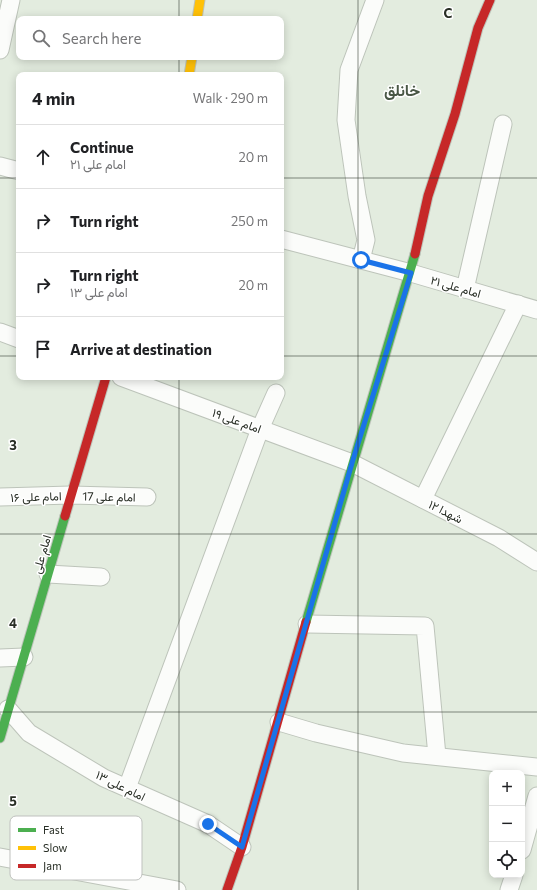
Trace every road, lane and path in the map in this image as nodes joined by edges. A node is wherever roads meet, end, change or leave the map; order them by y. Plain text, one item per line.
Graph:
1 (11, 0) edge
2 (200, 0) edge
3 (375, 0) edge
4 (490, 0) edge
5 (197, 16) edge
6 (0, 50) edge
7 (192, 60) edge
8 (190, 72) edge
9 (503, 124) dead end
10 (0, 166) edge
11 (16, 170) edge
12 (284, 240) edge
13 (361, 260) junction
14 (411, 273) junction
15 (465, 289) junction
16 (518, 304) junction
17 (537, 310) edge
18 (0, 332) edge
19 (16, 338) edge
20 (105, 380) edge
21 (129, 380) edge
22 (276, 393) dead end
23 (260, 429) junction
24 (352, 463) junction
25 (71, 495) junction
26 (147, 496) dead end
27 (0, 497) edge
28 (423, 499) junction
29 (537, 562) edge
30 (48, 574) junction
31 (101, 577) dead end
32 (307, 624) junction
33 (24, 657) junction
34 (0, 658) edge
35 (8, 710) junction
36 (279, 722) junction
37 (0, 738) edge
38 (436, 756) junction
39 (537, 767) edge
40 (127, 788) junction
41 (537, 796) edge
42 (524, 842) edge
43 (242, 847) junction
44 (0, 857) edge
45 (10, 859) edge
46 (513, 878) edge
47 (123, 880) edge
48 (177, 890) edge
49 (227, 890) edge
50 (509, 890) edge

1 - 6 street
2 - 5 street
3 - 13 street
4 - 14 street
7 - 8 street
9 - 15 street
10 - 11 street
12 - 13 street, امام علی ۲۱
13 - 14 street, امام علی ۲۱
14 - 15 street, امام علی ۲۱
14 - 24 street
15 - 16 street, امام علی ۲۱
16 - 17 street, امام علی ۲۱
16 - 28 street
18 - 19 street
20 - 25 street, امام علی
21 - 23 street, امام علی ۱۹
22 - 23 street
23 - 24 street, امام علی ۱۹
23 - 40 street
24 - 28 street, شهدا ۱۲
24 - 32 street
25 - 26 street, امام علی 17
25 - 27 street, امام علی ۱۶
25 - 30 street, امام علی
28 - 29 street, شهدا ۱۲
30 - 31 street
30 - 33 street, امام علی
32 - 36 street
32 - 38 street
33 - 34 street
33 - 35 street, امام علی
35 - 37 street, امام علی
35 - 40 street, امام علی ۱۳
36 - 38 street
36 - 43 street
38 - 39 street
40 - 43 street, امام علی ۱۳
41 - 42 street
43 - 49 street
44 - 45 street
46 - 50 street
47 - 48 street

